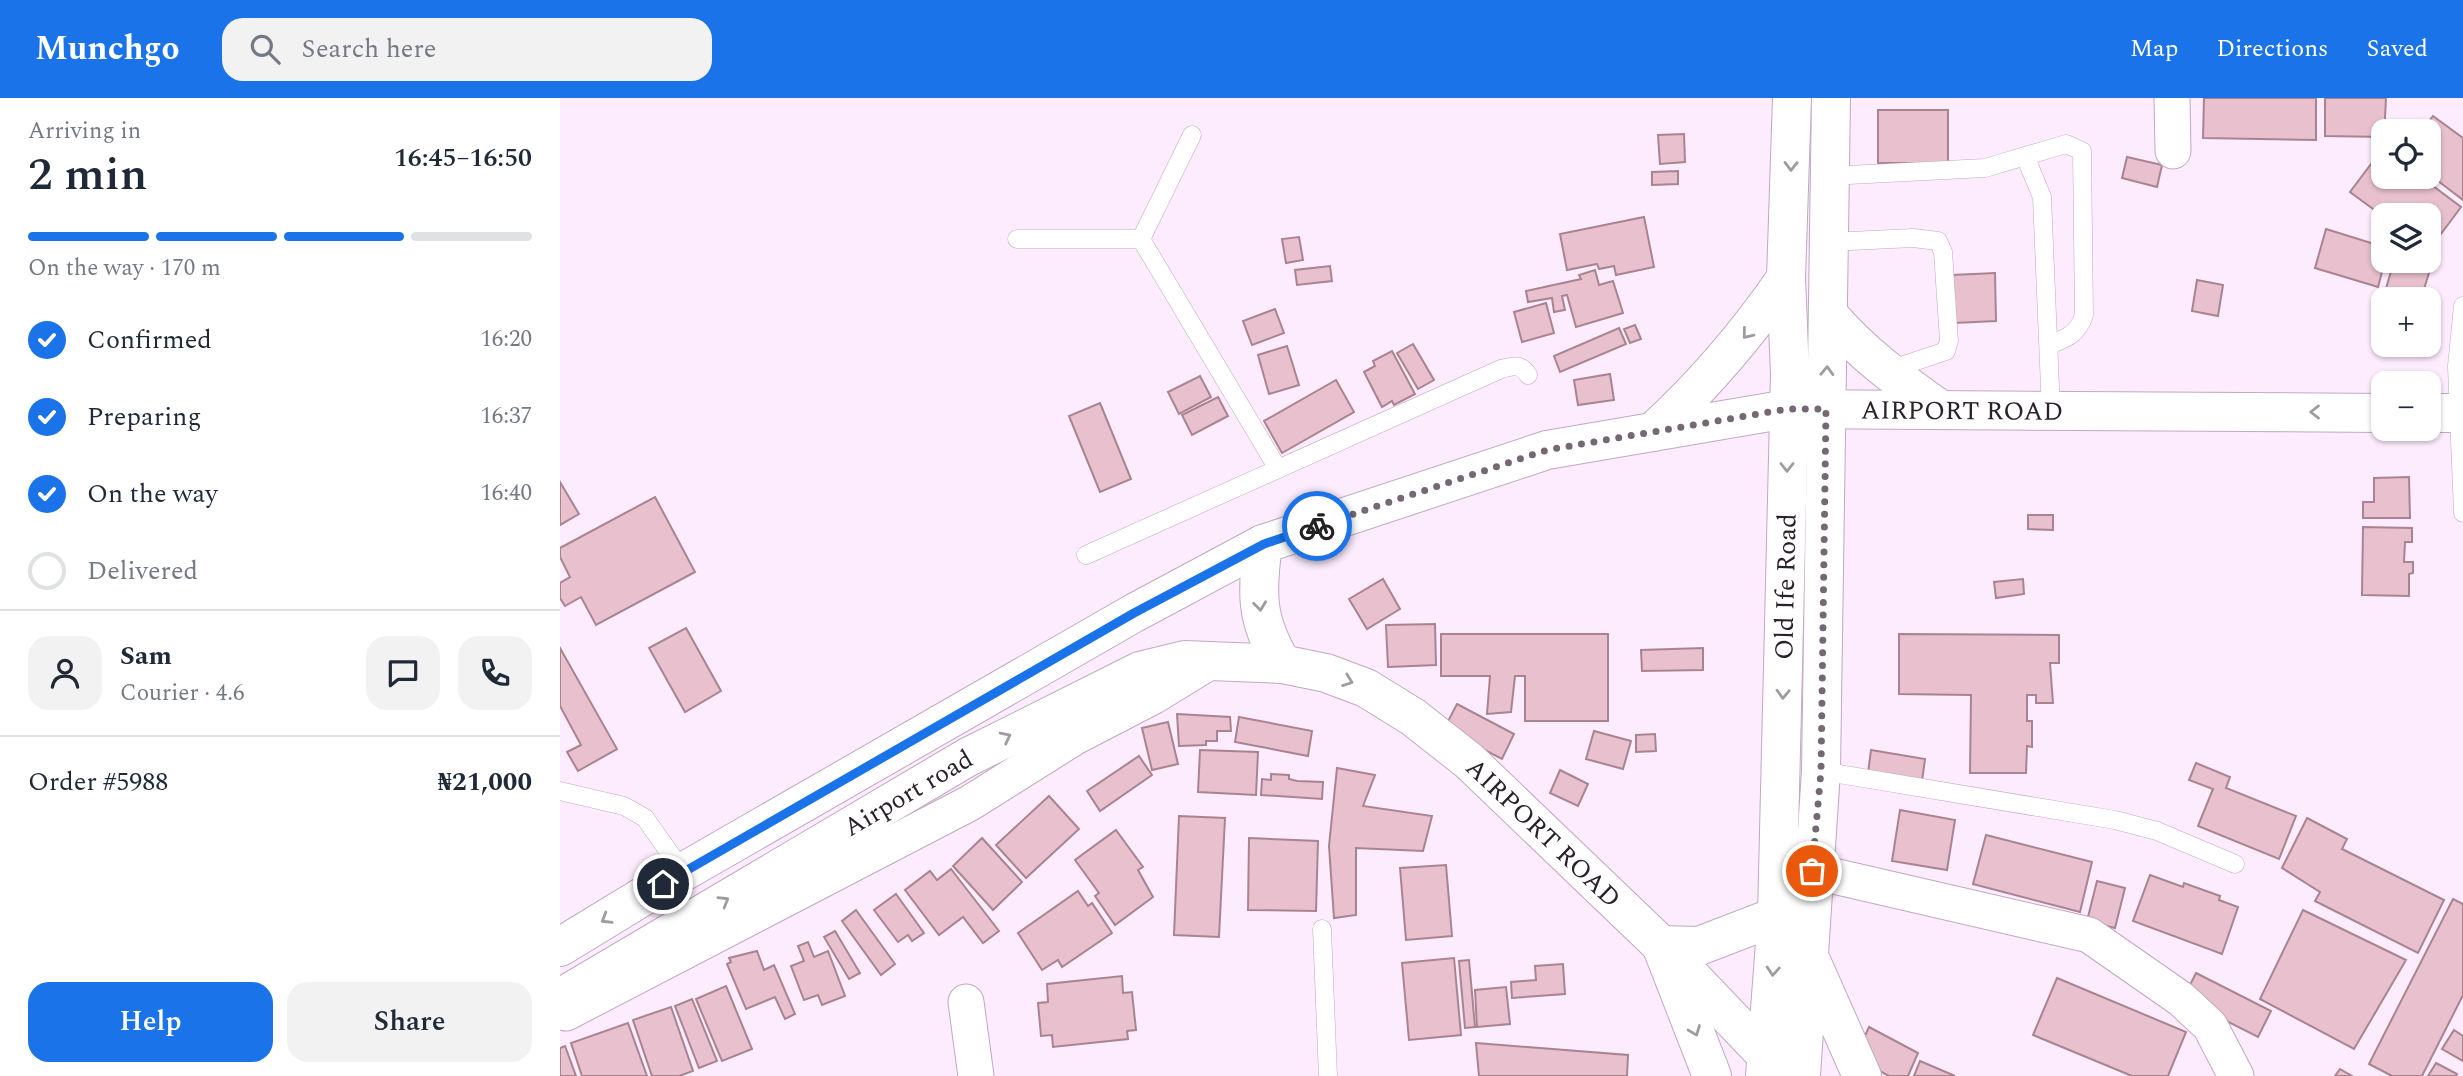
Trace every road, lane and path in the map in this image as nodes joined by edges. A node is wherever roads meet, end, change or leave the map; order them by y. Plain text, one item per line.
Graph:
1 (1792, 98) edge
2 (1831, 98) edge
3 (2172, 98) edge
4 (1192, 135) dead end
5 (2173, 151) dead end
6 (2025, 156) junction
7 (1829, 176) junction
8 (1017, 239) dead end
9 (1141, 239) junction
10 (1829, 242) junction
11 (1786, 278) junction
12 (2463, 306) edge
13 (1829, 315) junction
14 (2049, 345) junction
15 (1885, 371) junction
16 (1528, 375) dead end
17 (1787, 409) junction
18 (1826, 409) junction
19 (1941, 410) junction
20 (2051, 411) junction
21 (2371, 413) edge
22 (2450, 413) edge
23 (1653, 432) junction
24 (1278, 469) junction
25 (2463, 511) edge
26 (1264, 544) junction
27 (1086, 555) dead end
28 (1282, 664) junction
29 (1821, 771) junction
30 (560, 791) edge
31 (2235, 864) dead end
32 (683, 872) junction
33 (1800, 897) junction
34 (1322, 929) dead end
35 (1661, 945) junction
36 (560, 947) edge
37 (1808, 952) junction
38 (565, 989) edge
39 (967, 1002) dead end
40 (1772, 1070) edge
41 (976, 1076) edge
42 (1328, 1076) edge
43 (1712, 1076) edge
44 (1801, 1076) edge
45 (1862, 1076) edge
46 (2236, 1076) edge

1 -> 11 main road, Old Ife Road
2 - 7 main road, Old Ife Road
3 - 5 street
4 - 9 lane
6 - 7 lane
6 - 14 lane
6 - 14 lane
7 - 10 main road, Old Ife Road
8 - 9 lane
9 - 24 lane
10 - 13 main road, Old Ife Road
10 - 15 lane
11 - 17 main road, Old Ife Road
11 -> 23 main road
12 - 22 lane
13 - 15 main road
18 -> 13 main road, Old Ife Road
14 - 20 lane
15 - 19 main road
16 - 24 lane
17 - 18 main road, AIRPORT ROAD
17 - 23 main road, AIRPORT ROAD
17 -> 33 main road, Old Ife Road
18 - 19 main road, AIRPORT ROAD
18 - 29 main road, Old Ife Road
19 - 20 main road, AIRPORT ROAD
21 -> 20 main road, AIRPORT ROAD
22 - 25 lane
23 - 26 main road, AIRPORT ROAD
24 - 27 lane
26 -> 28 main road
26 - 32 main road, Airport road
28 -> 35 main road, AIRPORT ROAD
28 - 38 main road, Airport road
29 - 31 lane
29 - 33 main road, Old Ife Road
30 - 32 lane
32 -> 36 main road, Airport road
33 - 35 main road
33 - 37 main road, Old Ife Road
33 -> 40 main road, Old Ife Road
33 - 46 street
34 - 42 lane
35 - 40 main road, AIRPORT ROAD
35 -> 43 main road
37 - 44 main road, Old Ife Road
37 - 45 main road
39 - 41 street

